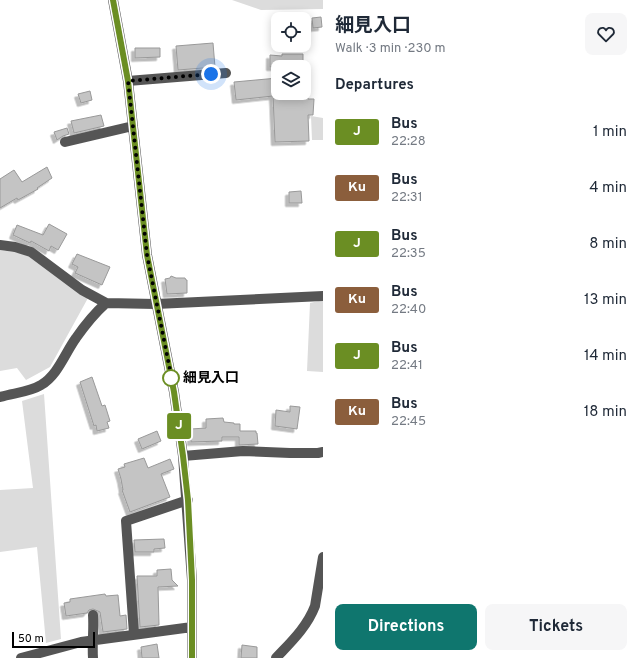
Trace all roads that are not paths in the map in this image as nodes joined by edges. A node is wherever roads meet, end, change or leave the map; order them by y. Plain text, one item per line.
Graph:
1 (113, 0) edge
2 (226, 73) dead end
3 (128, 81) junction
4 (133, 126) junction
5 (65, 142) dead end
6 (0, 245) edge
7 (323, 296) edge
8 (106, 302) junction
9 (156, 304) junction
10 (0, 397) edge
11 (323, 452) edge
12 (183, 456) junction
13 (188, 500) junction
14 (323, 557) edge
15 (93, 615) dead end
16 (192, 627) junction
17 (134, 634) junction
18 (92, 641) junction
19 (21, 658) edge
20 (93, 658) edge
21 (192, 658) edge
22 (276, 658) edge

1 - 3 street
2 - 3 street
3 - 4 street
4 - 5 street
4 - 9 street
6 - 8 street
7 - 9 street
8 - 9 street
8 - 10 street
9 - 12 street
11 - 12 street
12 - 13 street
13 - 16 street
13 - 17 street
14 - 22 street
15 - 18 street
16 - 17 street
16 - 21 street
17 - 18 street
18 - 19 street
18 - 20 street

